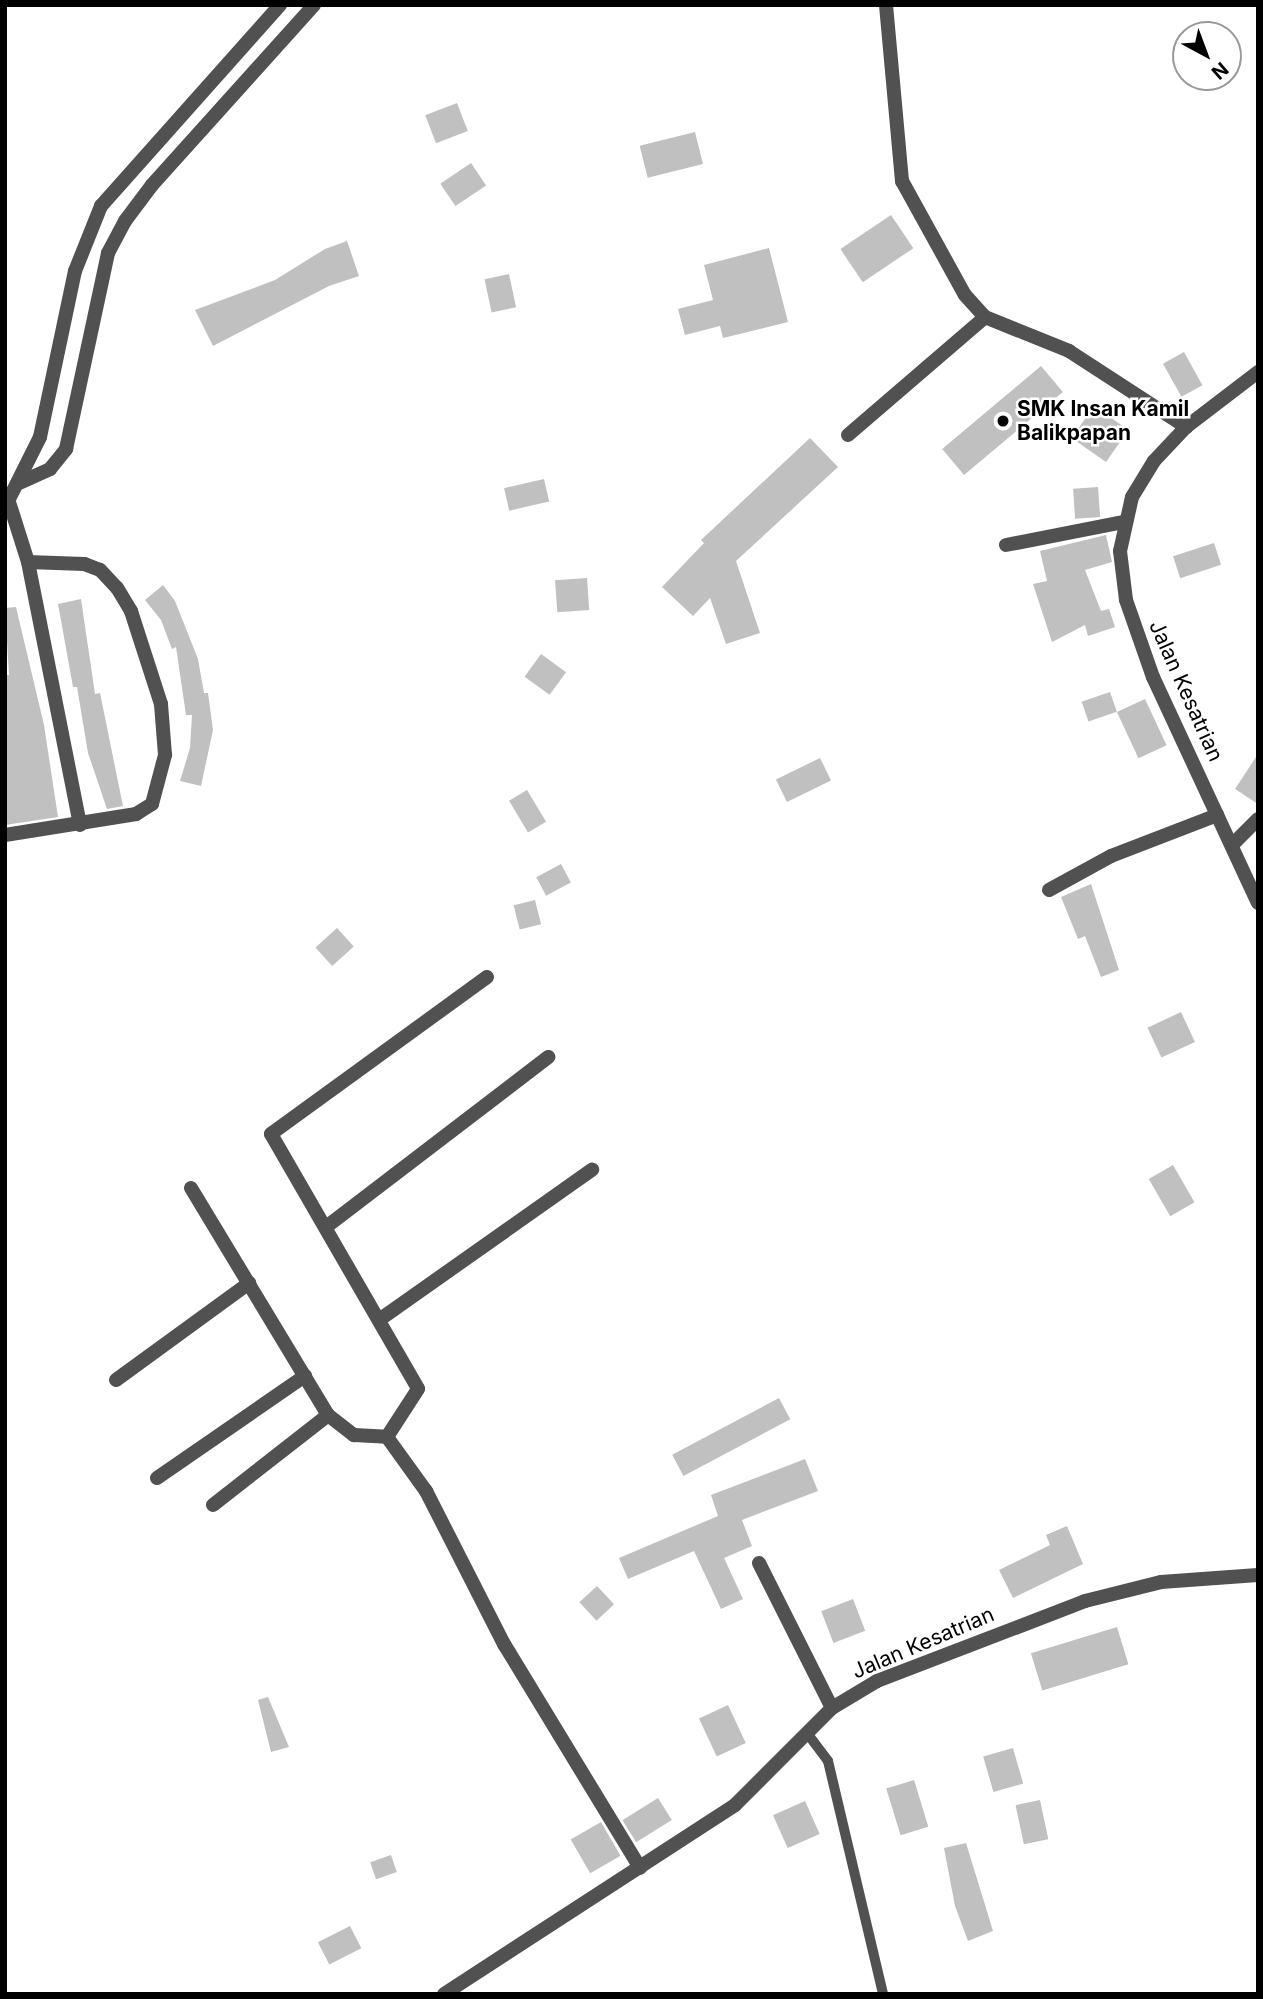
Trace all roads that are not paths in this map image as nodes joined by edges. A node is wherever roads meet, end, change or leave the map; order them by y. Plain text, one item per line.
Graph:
1 (280, 5) edge
2 (314, 5) edge
3 (886, 5) edge
4 (985, 317) junction
5 (1258, 372) edge
6 (1186, 426) junction
7 (848, 435) dead end
8 (19, 483) junction
9 (7, 504) edge
10 (1124, 522) junction
11 (1006, 545) dead end
12 (28, 562) junction
13 (1217, 815) junction
14 (1258, 819) edge
15 (80, 825) junction
16 (5, 835) edge
17 (1233, 844) junction
18 (1049, 890) dead end
19 (1258, 903) edge
20 (487, 977) dead end
21 (548, 1056) dead end
22 (592, 1170) dead end
23 (191, 1188) dead end
24 (326, 1227) junction
25 (249, 1283) junction
26 (379, 1320) junction
27 (305, 1376) junction
28 (116, 1380) dead end
29 (328, 1415) junction
30 (387, 1437) junction
31 (157, 1478) dead end
32 (213, 1505) dead end
33 (759, 1563) dead end
34 (1258, 1575) edge
35 (832, 1708) junction
36 (807, 1733) junction
37 (640, 1867) junction
38 (444, 1994) edge
39 (883, 1994) edge

1 - 8 street
2 - 8 street
3 - 4 street
4 - 6 street
4 - 7 street
5 - 6 street, Jalan Kesatrian
6 - 10 street, Jalan Kesatrian
8 - 9 street
9 - 12 street
10 - 11 street
10 - 13 street, Jalan Kesatrian
12 - 15 street
12 - 15 street
13 - 17 street, Jalan Kesatrian
13 - 18 street
14 - 17 street
15 - 16 street
17 - 19 street, Jalan Kesatrian
20 - 24 street
21 - 24 street
22 - 26 street
23 - 25 street
24 - 26 street
25 - 27 street
25 - 28 street
26 - 30 street
27 - 29 street
27 - 31 street
29 - 30 street
29 - 32 street
30 - 37 street
33 - 35 street
34 - 35 street, Jalan Kesatrian
35 - 36 street, Jalan Kesatrian
36 - 37 street, Jalan Kesatrian
36 - 39 lane
37 - 38 street, Jalan Kesatrian

